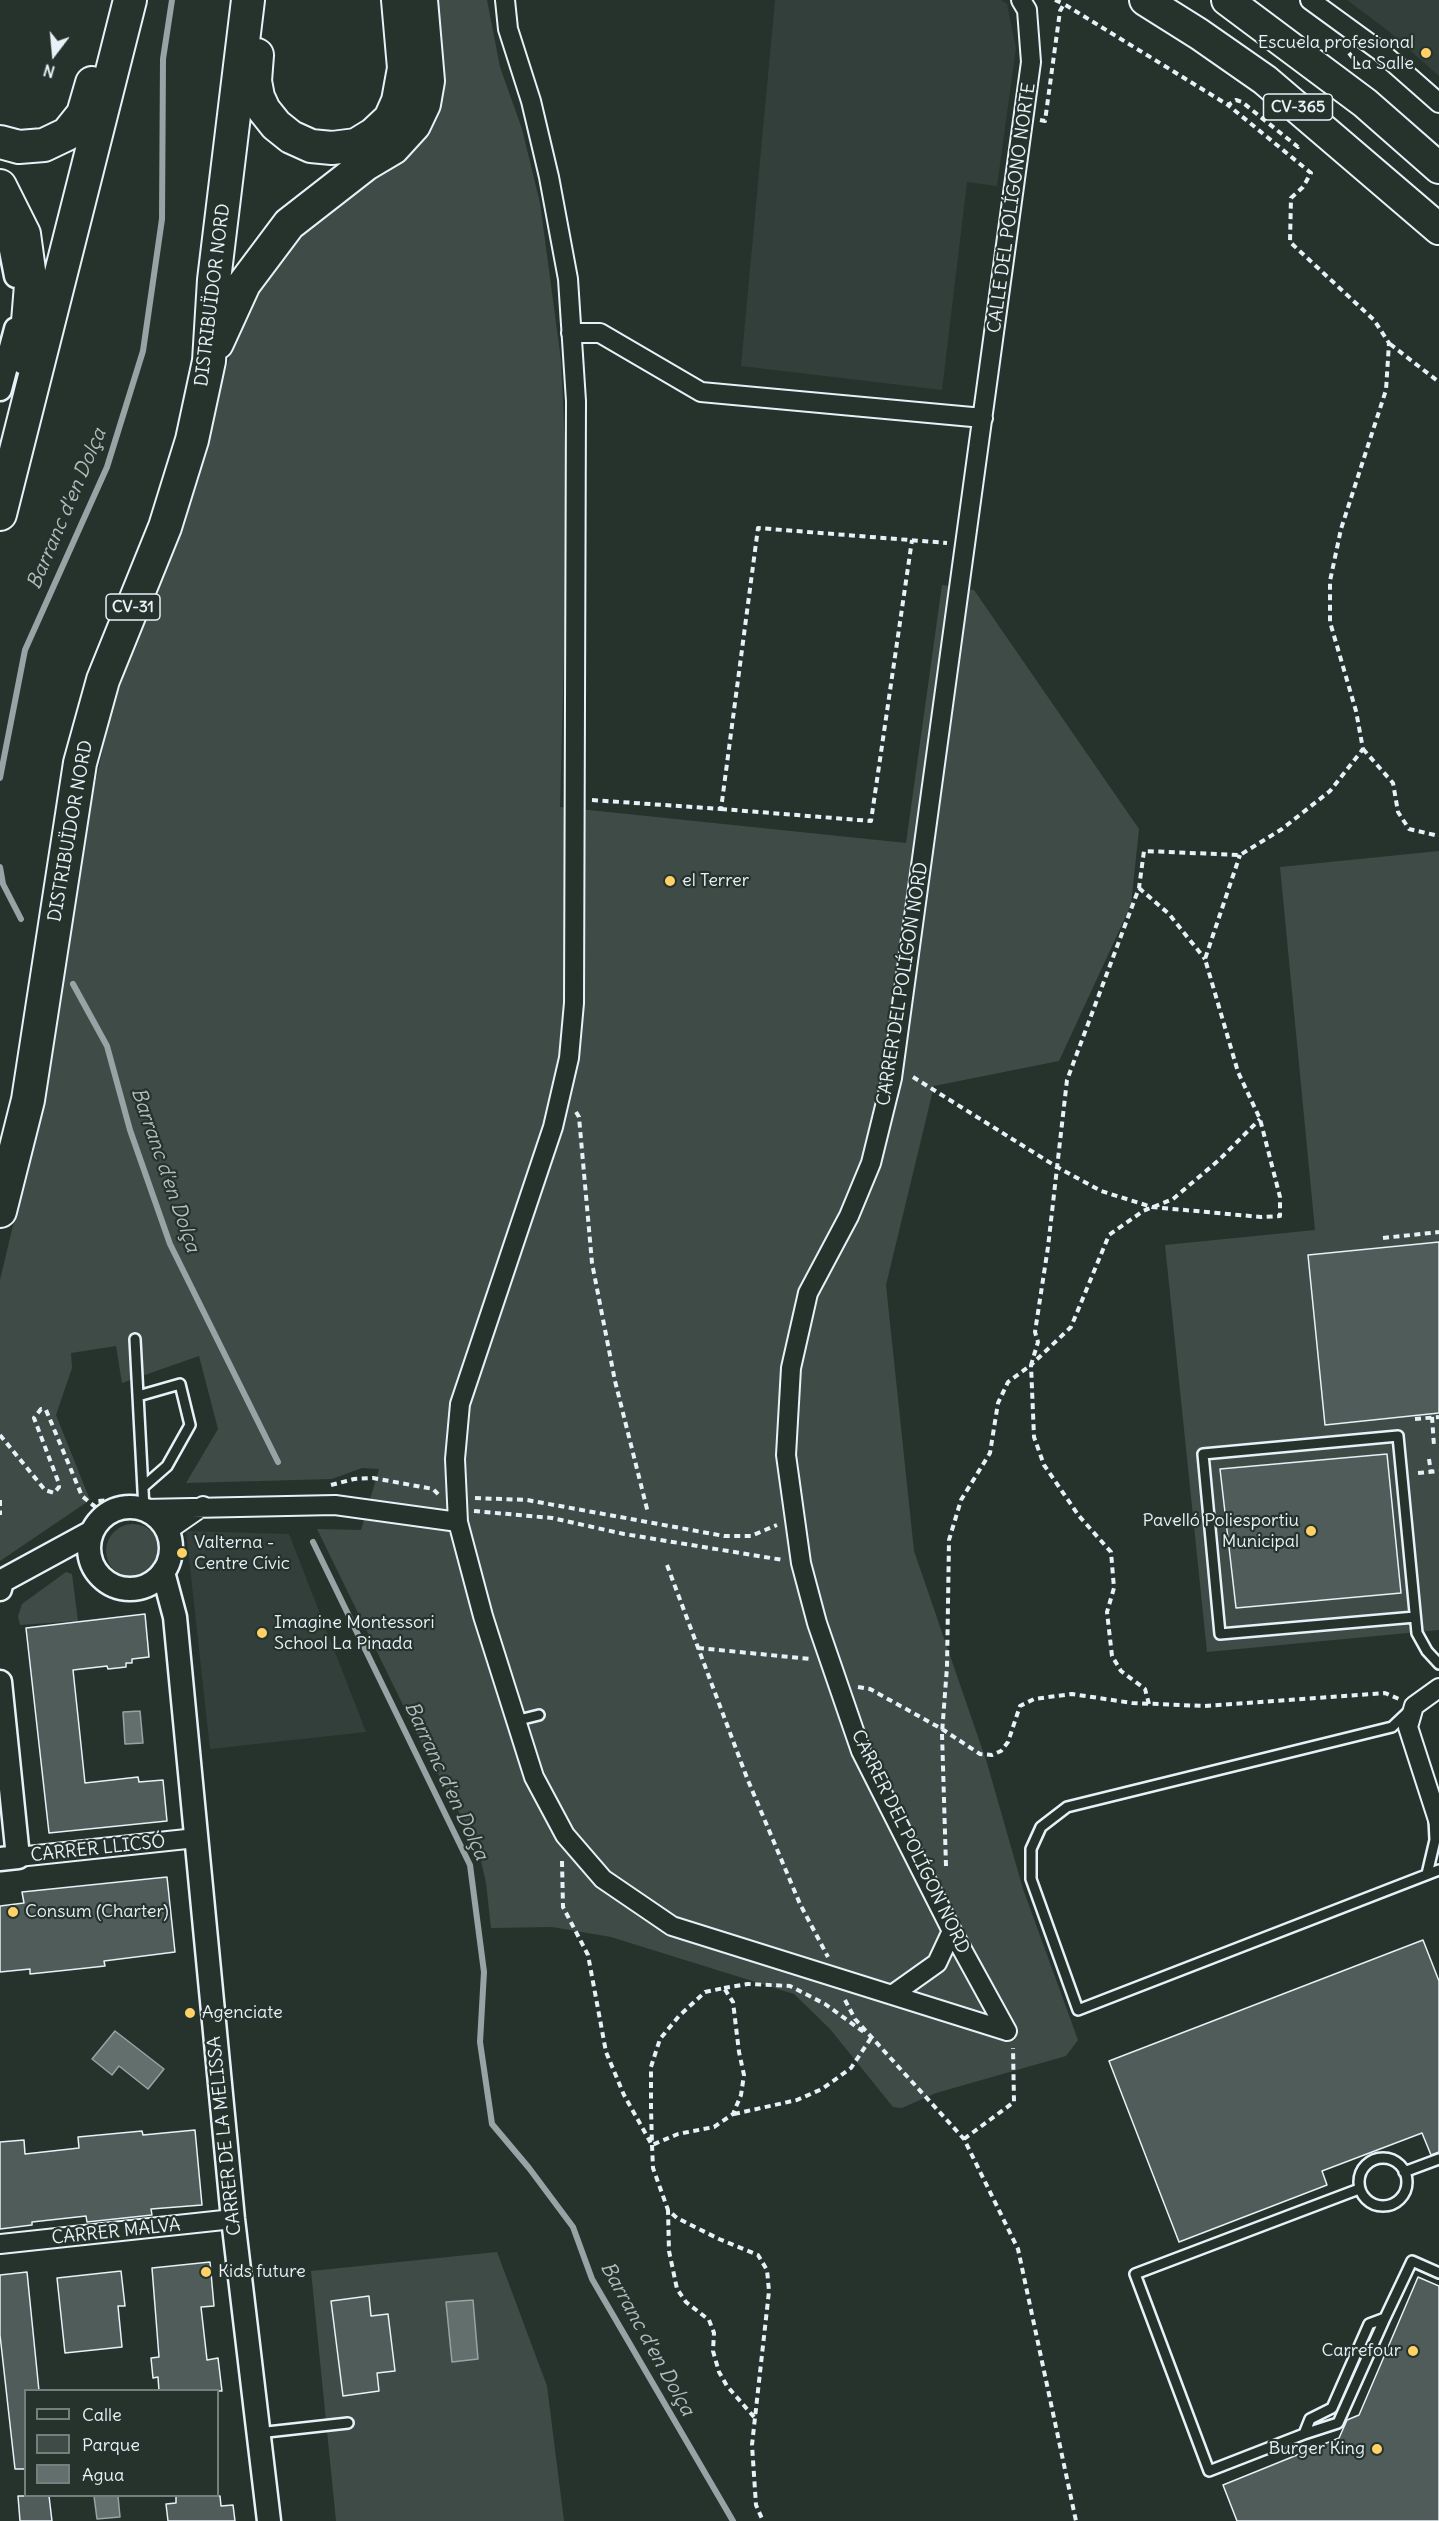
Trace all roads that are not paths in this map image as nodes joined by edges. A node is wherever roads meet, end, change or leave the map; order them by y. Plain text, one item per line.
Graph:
1 (128, 0) edge
2 (248, 0) edge
3 (263, 0) edge
4 (398, 0) edge
5 (421, 0) edge
6 (505, 0) edge
7 (1021, 0) edge
8 (1145, 0) edge
9 (1227, 0) edge
10 (1310, 0) edge
11 (1439, 103) edge
12 (0, 142) edge
13 (1439, 168) edge
14 (0, 186) edge
15 (0, 223) edge
16 (1439, 229) edge
17 (572, 333) junction
18 (209, 360) junction
19 (0, 389) edge
20 (27, 414) junction
21 (983, 418) junction
22 (0, 514) edge
23 (0, 1211) edge
24 (135, 1339) dead end
25 (138, 1396) junction
26 (143, 1498) junction
27 (203, 1506) junction
28 (458, 1510) junction
29 (167, 1531) junction
30 (92, 1532) junction
31 (163, 1572) junction
32 (0, 1589) edge
33 (1415, 1617) junction
34 (1439, 1664) edge
35 (0, 1682) edge
36 (1439, 1688) edge
37 (1414, 1706) junction
38 (539, 1715) dead end
39 (515, 1721) junction
40 (1436, 1815) edge
41 (196, 1838) junction
42 (9, 1858) edge
43 (1439, 1870) edge
44 (1427, 1874) junction
45 (952, 1930) junction
46 (892, 1995) junction
47 (1439, 2159) edge
48 (1404, 2172) junction
49 (1359, 2189) junction
50 (232, 2219) junction
51 (0, 2244) edge
52 (1439, 2273) edge
53 (1386, 2318) junction
54 (348, 2423) dead end
55 (258, 2433) junction
56 (1304, 2434) junction
57 (269, 2521) edge

1 - 12 highway
1 - 20 highway
2 - 18 highway, DISTRIBUÏDOR NORD / CV-31
3 - 4 highway
5 - 18 highway
6 - 17 street
7 - 21 street, CALLE DEL POLÍGONO NORTE
8 - 16 main road, CV-365
9 - 13 main road, CV-365
10 - 11 street
14 - 20 highway
15 - 19 street
17 - 21 street
17 - 28 street
18 - 23 highway, DISTRIBUÏDOR NORD / CV-31
20 - 22 highway
21 - 45 street, CARRER DEL POLÍGON NORD
24 - 25 lane
25 - 26 lane
25 - 26 lane
26 - 27 street
26 - 29 street
26 - 30 street
27 - 28 street
27 - 29 street
28 - 39 street
29 - 31 street
30 - 31 street
30 - 32 street
31 - 41 street, CARRER DE LA MELISSA
33 - 33 lane
33 - 34 lane
35 - 42 street
36 - 37 street
37 - 40 street
37 - 44 lane
38 - 39 lane
39 - 46 street
40 - 44 lane
41 - 42 street, CARRER LLICSÓ
41 - 50 street, CARRER DE LA MELISSA
43 - 44 lane
45 - 46 street
45 - 46 street, CARRER DEL POLÍGON NORD
47 - 48 lane
48 - 49 lane
48 - 49 lane
49 - 56 lane
50 - 51 street, CARRER MALVA
50 - 55 street, CARRER DE LA MELISSA
52 - 53 lane
53 - 56 lane
53 - 56 lane
54 - 55 lane
55 - 57 street, CARRER DE LA MELISSA

